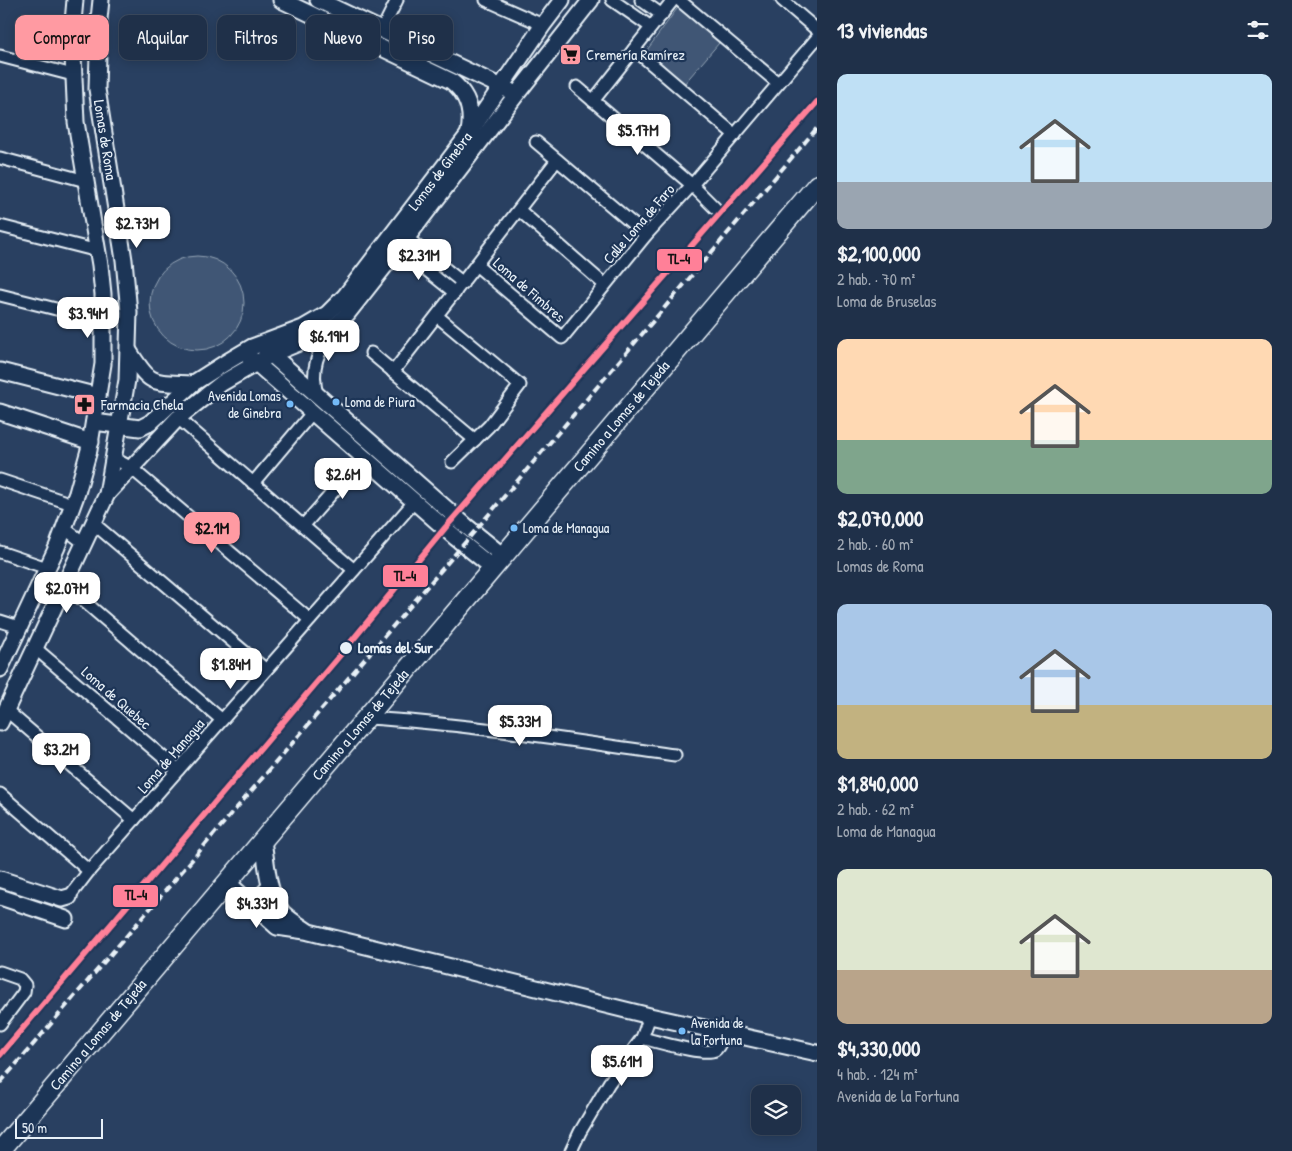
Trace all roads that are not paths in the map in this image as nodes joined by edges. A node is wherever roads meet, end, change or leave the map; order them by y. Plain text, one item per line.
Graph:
1 (75, 0) edge
2 (101, 0) edge
3 (281, 0) edge
4 (320, 0) edge
5 (397, 0) edge
6 (486, 0) edge
7 (562, 0) edge
8 (590, 0) edge
9 (612, 0) edge
10 (641, 0) edge
11 (673, 0) edge
12 (679, 0) edge
13 (782, 0) edge
14 (662, 14) junction
15 (543, 25) junction
16 (651, 27) junction
17 (382, 30) junction
18 (817, 30) edge
19 (817, 38) edge
20 (634, 49) junction
21 (0, 56) edge
22 (73, 75) junction
23 (778, 84) junction
24 (502, 86) junction
25 (577, 87) dead end
26 (516, 95) junction
27 (593, 101) junction
28 (468, 135) junction
29 (735, 135) junction
30 (536, 142) dead end
31 (0, 158) edge
32 (558, 160) junction
33 (86, 181) junction
34 (817, 184) edge
35 (692, 185) junction
36 (715, 208) dead end
37 (519, 210) junction
38 (0, 226) edge
39 (646, 236) junction
40 (403, 243) junction
41 (98, 251) junction
42 (476, 265) junction
43 (463, 283) junction
44 (605, 286) junction
45 (455, 293) junction
46 (0, 295) edge
47 (437, 316) junction
48 (104, 322) junction
49 (333, 329) junction
50 (562, 338) joint
51 (265, 350) junction
52 (129, 351) junction
53 (243, 352) junction
54 (371, 353) dead end
55 (256, 362) junction
56 (0, 371) edge
57 (393, 372) junction
58 (192, 384) junction
59 (317, 395) junction
60 (98, 396) junction
61 (0, 412) edge
62 (312, 413) junction
63 (178, 418) junction
64 (94, 422) junction
65 (119, 426) junction
66 (475, 440) junction
67 (91, 442) junction
68 (364, 457) junction
69 (113, 458) junction
70 (452, 462) dead end
71 (130, 468) junction
72 (413, 478) junction
73 (0, 480) edge
74 (253, 483) junction
75 (402, 490) junction
76 (107, 494) junction
77 (415, 501) junction
78 (72, 504) junction
79 (93, 523) junction
80 (303, 526) junction
81 (64, 528) junction
82 (84, 543) junction
83 (0, 552) edge
84 (498, 562) junction
85 (46, 568) junction
86 (354, 570) junction
87 (64, 584) junction
88 (310, 620) junction
89 (0, 621) edge
90 (19, 627) junction
91 (35, 648) junction
92 (0, 669) edge
93 (266, 670) junction
94 (3, 716) edge
95 (367, 718) junction
96 (222, 720) junction
97 (675, 755) dead end
98 (178, 770) junction
99 (0, 794) edge
100 (134, 820) junction
101 (263, 841) junction
102 (89, 871) junction
103 (0, 879) edge
104 (228, 883) junction
105 (270, 884) junction
106 (0, 897) edge
107 (69, 897) joint
108 (250, 903) junction
109 (66, 919) dead end
110 (309, 932) junction
111 (0, 972) edge
112 (650, 1016) junction
113 (0, 1024) edge
114 (724, 1033) junction
115 (642, 1038) junction
116 (817, 1054) edge
117 (0, 1151) edge
118 (571, 1151) edge

1 - 22 street, Lomas de Roma
2 - 52 street, Lomas de Roma
3 - 28 street
4 - 17 street
5 - 17 street
6 - 15 street
7 - 15 street, Lomas de Ginebra
8 - 26 street
9 - 16 street
10 - 14 street
11 - 14 street
12 - 23 street
13 - 18 street
14 - 16 street
15 - 24 street, Lomas de Ginebra
16 - 20 street
17 - 24 street
19 - 23 street, Calle Loma de Faro
20 - 27 street
20 - 29 street
21 - 22 street
22 - 33 street, Lomas de Roma
23 - 29 street, Calle Loma de Faro
24 - 26 street
24 - 28 street, Lomas de Ginebra
25 - 27 street
26 - 40 street
27 - 35 street
28 - 51 street, Lomas de Ginebra
29 - 35 street, Calle Loma de Faro
30 - 32 street
31 - 33 street
32 - 37 street
32 - 39 street
33 - 41 street, Lomas de Roma
34 - 84 main road, Camino a Lomas de Tejeda
35 - 36 street
35 - 39 street, Calle Loma de Faro
37 - 42 street
37 - 44 street
38 - 41 street
39 - 44 street, Calle Loma de Faro
40 - 43 street
40 - 45 street
40 - 49 street
41 - 48 street, Lomas de Roma
42 - 43 street
42 - 50 street, Loma de Fimbres
43 - 45 street
44 - 50 street, Calle Loma de Faro
45 - 47 street
46 - 48 street
47 - 57 street
47 - 66 street
48 - 60 street, Lomas de Roma
49 - 51 street
49 - 59 street
51 - 53 street, Lomas de Ginebra
51 - 55 street
51 - 59 street
52 - 58 street
52 - 65 street, Lomas de Roma
53 - 55 street
53 - 58 street, Lomas de Ginebra
54 - 57 street
55 - 62 street
55 - 63 street
56 - 60 street
57 - 66 street
58 - 65 street, Lomas de Ginebra
59 - 72 street
60 - 64 street, Lomas de Roma
61 - 67 street
62 - 68 street
62 - 74 street
63 - 71 street
63 - 74 street
64 - 65 street, Lomas de Ginebra
64 - 67 street, Lomas de Roma
65 - 69 street, Lomas de Roma
66 - 70 street
67 - 78 street, Lomas de Roma
68 - 75 street
68 - 80 street
69 - 71 street
69 - 76 street, Lomas de Roma
71 - 76 street
71 - 88 street
72 - 75 street
72 - 84 street
73 - 78 street
74 - 80 street
75 - 77 street
76 - 79 street, Lomas de Roma
77 - 84 street
77 - 86 street, Loma de Managua
78 - 81 street, Lomas de Roma
79 - 82 street, Lomas de Roma
79 - 93 street
80 - 86 street
81 - 82 street
81 - 85 street, Lomas de Roma
82 - 87 street, Lomas de Roma
83 - 85 street
84 - 95 main road, Camino a Lomas de Tejeda
85 - 90 street, Lomas de Roma
86 - 88 street, Loma de Managua
87 - 91 street, Lomas de Roma
87 - 96 street
88 - 93 street, Loma de Managua
89 - 90 street
90 - 92 street, Lomas de Roma
91 - 94 street, Lomas de Roma
91 - 98 street, Loma de Quebec
93 - 96 street, Loma de Managua
94 - 100 street
95 - 97 street
95 - 101 main road, Camino a Lomas de Tejeda
96 - 98 street, Loma de Managua
98 - 100 street, Loma de Managua
99 - 102 street
100 - 102 street, Loma de Managua
101 - 104 main road, Camino a Lomas de Tejeda
101 - 105 street
102 - 107 street, Loma de Managua
103 - 107 street
104 - 108 street
104 - 117 main road, Camino a Lomas de Tejeda
105 - 108 street
105 - 110 street
106 - 109 street
108 - 110 street
110 - 112 street
111 - 113 street
112 - 114 street
112 - 115 street
114 - 115 street
114 - 116 street
115 - 118 street

